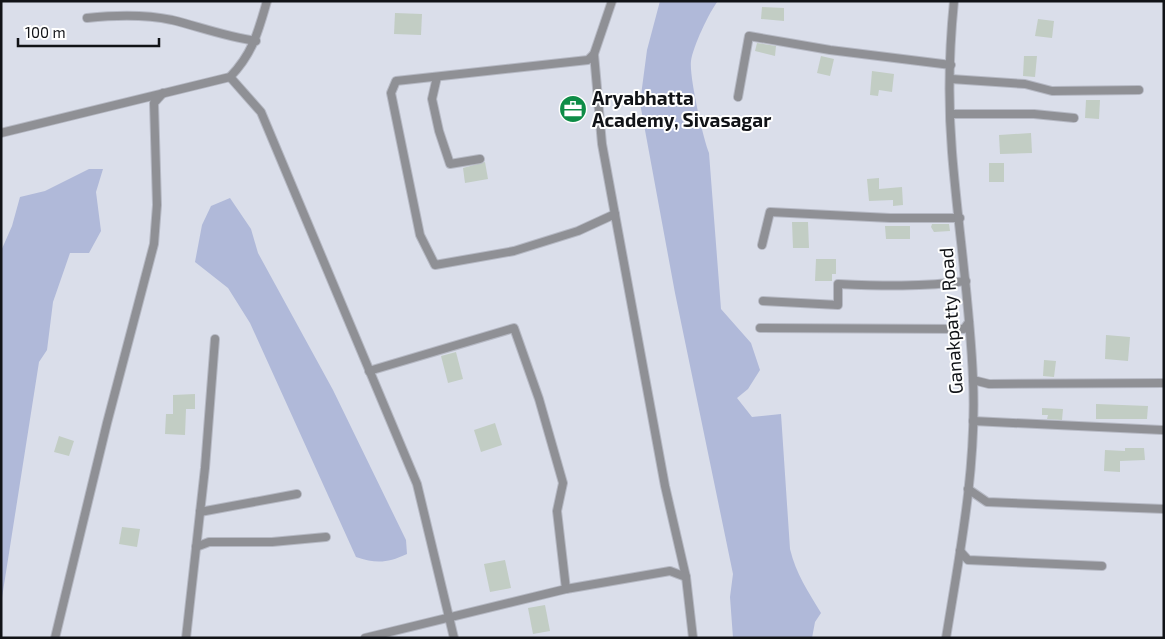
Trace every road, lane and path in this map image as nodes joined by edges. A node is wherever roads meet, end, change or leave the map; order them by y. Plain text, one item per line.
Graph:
1 (267, 1) edge
2 (612, 1) edge
3 (954, 1) edge
4 (86, 18) dead end
5 (256, 41) junction
6 (594, 54) junction
7 (951, 65) junction
8 (230, 77) junction
9 (436, 77) junction
10 (951, 79) junction
11 (1138, 90) dead end
12 (163, 93) junction
13 (738, 97) dead end
14 (952, 114) junction
15 (1074, 118) dead end
16 (1, 132) edge
17 (480, 160) dead end
18 (615, 214) junction
19 (960, 218) junction
20 (762, 245) dead end
21 (966, 281) junction
22 (763, 301) dead end
23 (969, 322) junction
24 (760, 328) dead end
25 (215, 338) dead end
26 (369, 371) junction
27 (973, 380) junction
28 (1164, 383) edge
29 (972, 421) junction
30 (1162, 430) dead end
31 (968, 489) junction
32 (297, 494) dead end
33 (1164, 509) edge
34 (200, 512) junction
35 (326, 537) dead end
36 (196, 547) junction
37 (960, 551) junction
38 (1102, 566) dead end
39 (686, 577) junction
40 (566, 589) junction
41 (451, 617) junction
42 (54, 638) edge
43 (186, 638) edge
44 (365, 638) edge
45 (454, 638) edge
46 (693, 638) edge
47 (946, 638) edge

1 - 5 street
2 - 6 street
3 - 7 street, Ganakpatty Road
4 - 5 street
5 - 8 street
6 - 9 street
6 - 18 street
7 - 10 street, Ganakpatty Road
7 - 13 street
8 - 12 street
8 - 26 street
9 - 17 street
9 - 18 street
10 - 11 street
10 - 14 street, Ganakpatty Road
12 - 16 street
12 - 42 street
14 - 15 street
14 - 19 street, Ganakpatty Road
18 - 39 street
19 - 20 street
19 - 21 street, Ganakpatty Road
21 - 22 street
21 - 23 street, Ganakpatty Road
23 - 24 street
23 - 27 street, Ganakpatty Road
25 - 34 street
26 - 40 street
26 - 41 street
27 - 28 street
27 - 29 street, Ganakpatty Road
29 - 30 street
29 - 31 street, Ganakpatty Road
31 - 33 street
31 - 37 street, Ganakpatty Road
32 - 34 street
34 - 36 street
35 - 36 street
36 - 43 street
37 - 38 street
37 - 47 street, Ganakpatty Road
39 - 40 street
39 - 46 street
40 - 41 street
41 - 44 street
41 - 45 street

